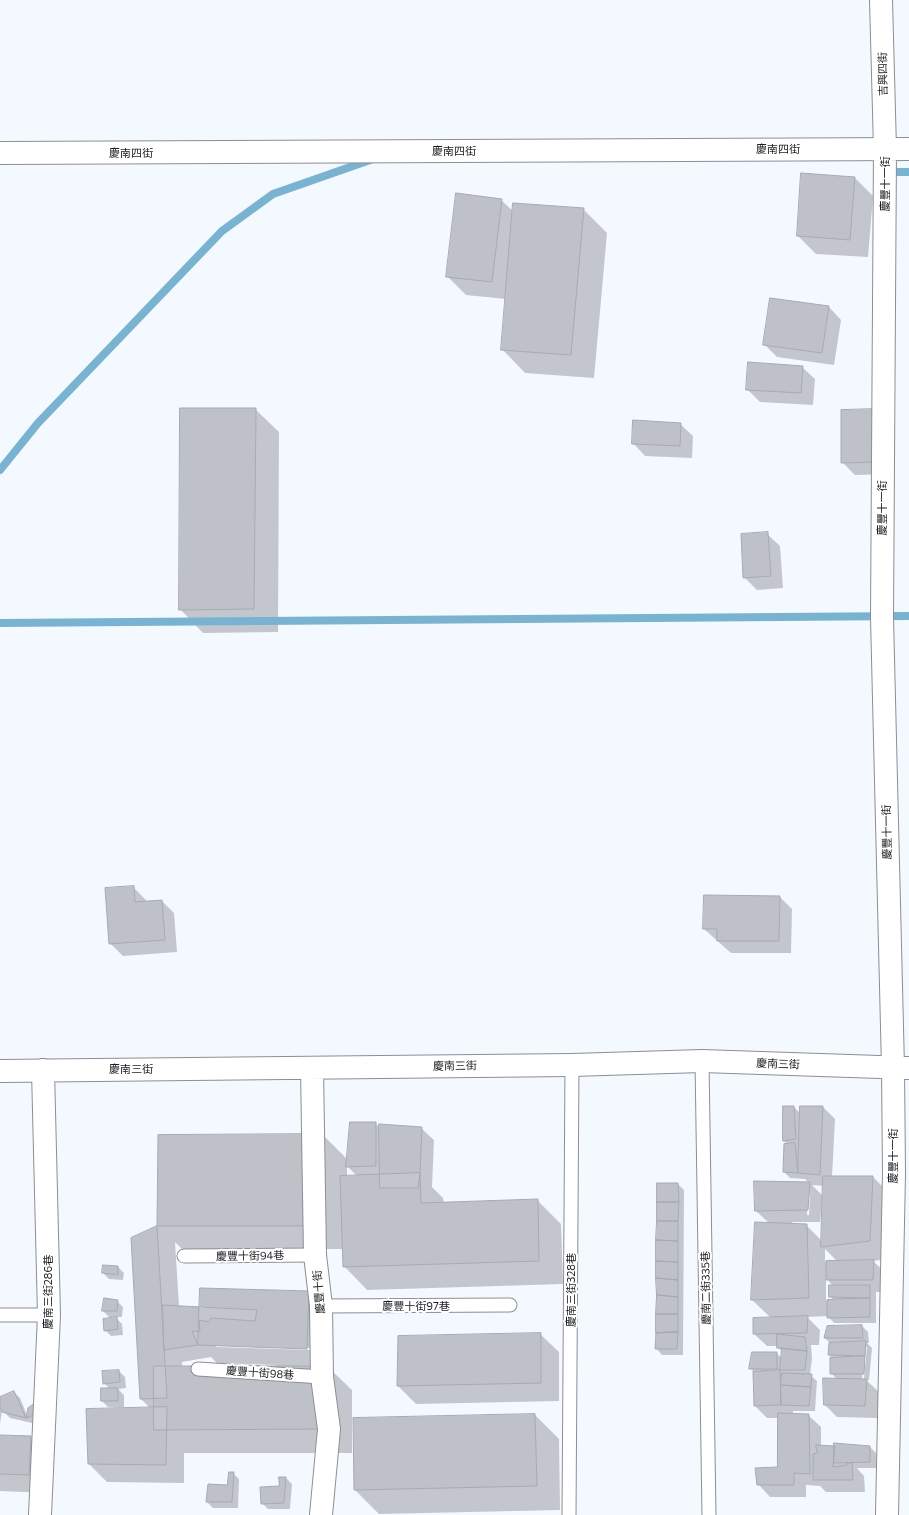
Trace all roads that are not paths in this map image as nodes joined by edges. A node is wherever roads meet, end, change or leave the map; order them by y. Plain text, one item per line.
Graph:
1 (881, 0) edge
2 (885, 149) junction
3 (909, 149) edge
4 (0, 153) edge
5 (702, 1061) junction
6 (572, 1065) junction
7 (312, 1068) junction
8 (901, 1068) edge
9 (43, 1070) junction
10 (0, 1071) edge
11 (315, 1255) junction
12 (184, 1256) dead end
13 (510, 1305) dead end
14 (321, 1306) junction
15 (0, 1315) edge
16 (49, 1315) junction
17 (198, 1369) dead end
18 (322, 1377) junction
19 (40, 1515) edge
20 (321, 1515) edge
21 (569, 1515) edge
22 (709, 1515) edge
23 (886, 1515) edge

1 - 2 street, 吉興四街
2 - 3 street, 慶南四街
2 - 4 street, 慶南四街
2 - 8 street, 慶豐十一街
5 - 6 street, 慶南三街
5 - 8 street, 慶南三街
5 - 22 lane, 慶南二街335巷
6 - 7 street, 慶南三街
6 - 21 lane, 慶南三街328巷
7 - 9 street, 慶南三街
7 - 11 street, 慶豐十街
8 - 23 street, 慶豐十一街
9 - 10 street, 慶南三街
9 - 16 street, 慶南三街286巷
11 - 12 lane, 慶豐十街94巷
11 - 14 street, 慶豐十街
13 - 14 lane, 慶豐十街97巷
14 - 18 street, 慶豐十街
15 - 16 lane
16 - 19 street, 慶南三街286巷
17 - 18 lane, 慶豐十街98巷
18 - 20 street, 慶豐十街

